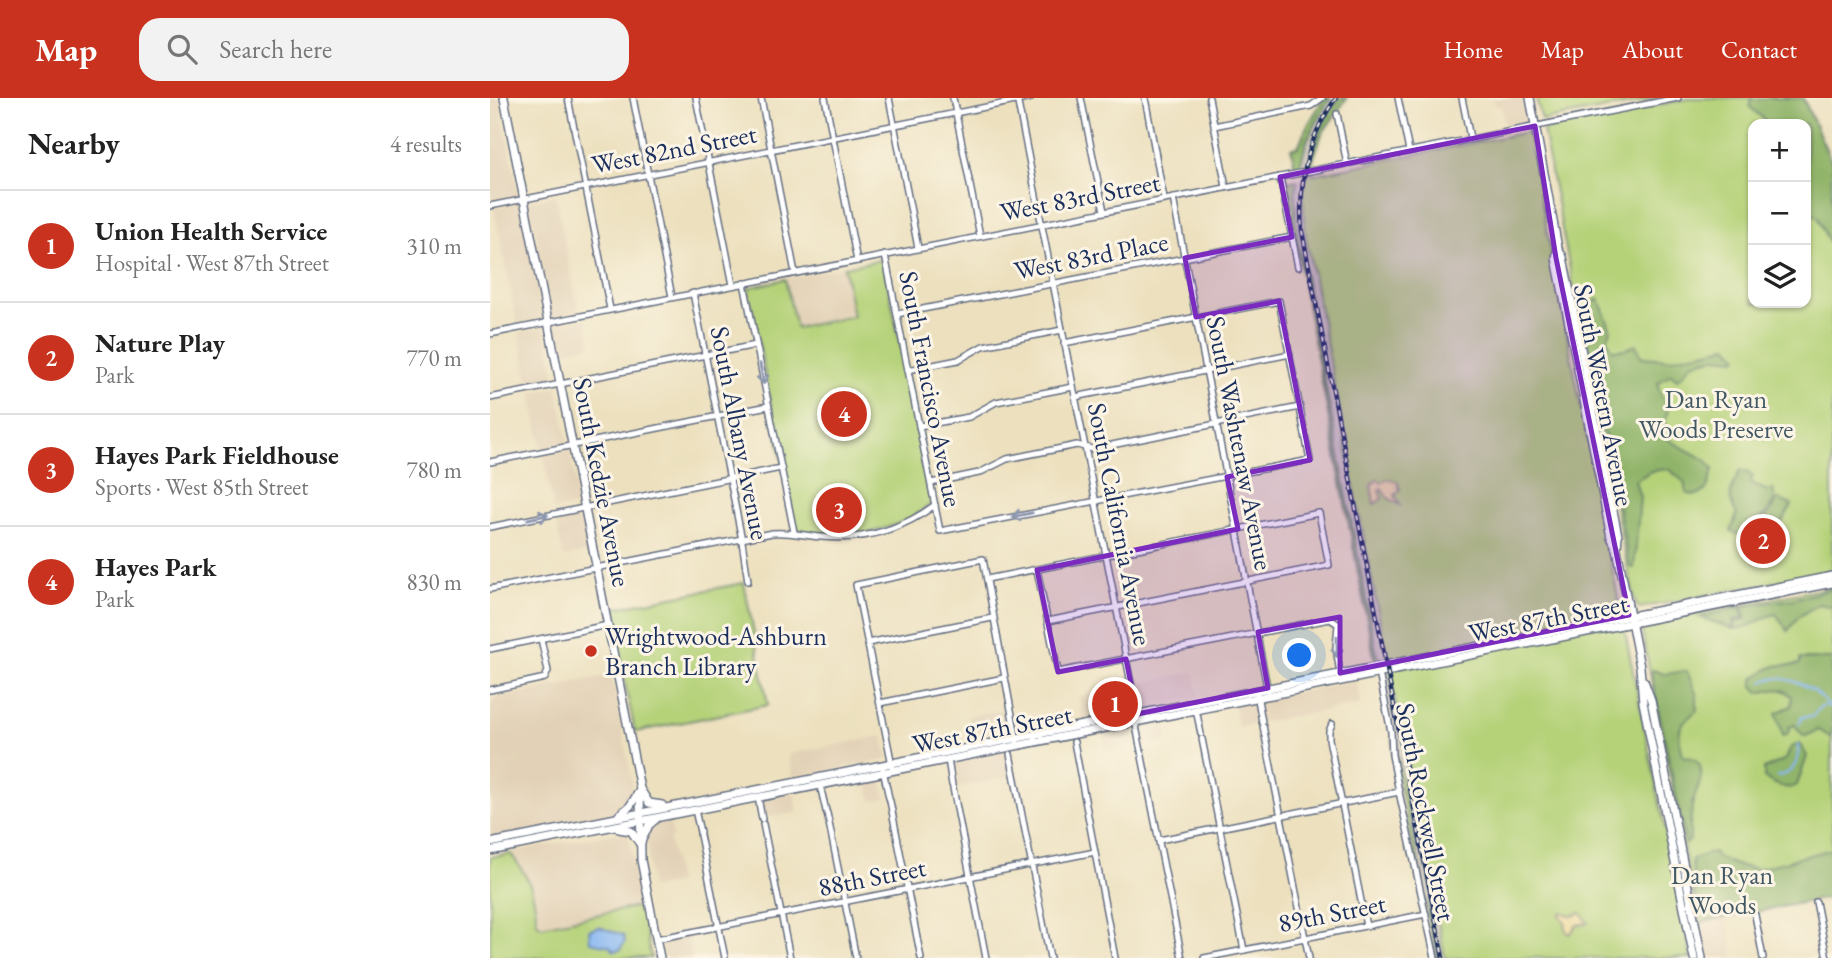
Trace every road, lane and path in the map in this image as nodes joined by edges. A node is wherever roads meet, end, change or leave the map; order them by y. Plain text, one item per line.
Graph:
1 (504, 98) edge
2 (569, 98) edge
3 (633, 98) edge
4 (696, 98) edge
5 (761, 98) edge
6 (825, 98) edge
7 (889, 98) edge
8 (953, 98) edge
9 (1031, 98) edge
10 (1081, 98) edge
11 (1145, 98) edge
12 (1209, 98) edge
13 (1322, 98) edge
14 (1398, 98) edge
15 (1462, 98) edge
16 (1530, 98) edge
17 (1678, 98) edge
18 (1017, 99) edge
19 (956, 113) junction
20 (1337, 114) dead end
21 (894, 125) junction
22 (1214, 125) junction
23 (1535, 126) junction
24 (832, 138) junction
25 (1470, 138) junction
26 (771, 150) junction
27 (1409, 151) junction
28 (709, 162) junction
29 (1347, 163) junction
30 (648, 174) junction
31 (1280, 177) junction
32 (586, 186) junction
33 (1226, 187) junction
34 (1173, 198) junction
35 (524, 199) junction
36 (1164, 200) junction
37 (490, 206) edge
38 (1104, 211) junction
39 (1041, 224) junction
40 (980, 236) junction
41 (1292, 237) junction
42 (918, 248) junction
43 (885, 255) junction
44 (1185, 258) junction
45 (856, 261) junction
46 (1298, 267) dead end
47 (795, 273) junction
48 (744, 283) junction
49 (1053, 284) junction
50 (733, 285) junction
51 (693, 293) junction
52 (671, 297) junction
53 (610, 309) junction
54 (897, 314) junction
55 (1196, 317) junction
56 (548, 322) junction
57 (1062, 330) junction
58 (490, 334) edge
59 (1065, 343) junction
60 (756, 345) junction
61 (1290, 354) junction
62 (706, 355) junction
63 (908, 370) junction
64 (1206, 370) junction
65 (561, 384) junction
66 (1073, 387) junction
67 (1075, 397) junction
68 (490, 398) edge
69 (768, 406) junction
70 (1300, 407) junction
71 (718, 416) junction
72 (1217, 423) junction
73 (919, 426) junction
74 (573, 446) junction
75 (1085, 447) junction
76 (490, 462) edge
77 (781, 468) junction
78 (1227, 477) junction
79 (730, 478) junction
80 (931, 483) junction
81 (1096, 502) junction
82 (935, 505) junction
83 (585, 507) junction
84 (490, 527) edge
85 (1238, 529) junction
86 (794, 532) junction
87 (742, 539) junction
88 (1106, 556) junction
89 (597, 568) junction
90 (1037, 570) junction
91 (1832, 576) edge
92 (987, 579) junction
93 (748, 581) dead end
94 (1248, 581) junction
95 (1832, 583) edge
96 (490, 589) edge
97 (1116, 607) junction
98 (992, 618) junction
99 (1630, 619) junction
100 (1048, 621) junction
101 (608, 625) junction
102 (1258, 632) junction
103 (541, 639) junction
104 (868, 643) junction
105 (490, 649) edge
106 (1126, 659) junction
107 (1640, 667) junction
108 (1340, 673) junction
109 (1379, 673) junction
110 (1004, 678) junction
111 (1311, 682) junction
112 (490, 690) edge
113 (1268, 691) junction
114 (1256, 694) junction
115 (880, 703) junction
116 (1196, 709) junction
117 (1136, 717) junction
118 (1332, 724) dead end
119 (1017, 741) junction
120 (1074, 742) dead end
121 (1010, 754) dead end
122 (948, 759) junction
123 (892, 766) junction
124 (883, 768) junction
125 (820, 785) junction
126 (640, 789) junction
127 (1399, 792) junction
128 (757, 793) junction
129 (1342, 803) junction
130 (669, 806) junction
131 (695, 810) junction
132 (639, 812) junction
133 (1280, 816) junction
134 (614, 817) junction
135 (659, 817) junction
136 (639, 821) junction
137 (1220, 828) junction
138 (601, 829) junction
139 (1159, 840) junction
140 (490, 843) edge
141 (640, 844) junction
142 (490, 850) edge
143 (1095, 852) junction
144 (1032, 865) junction
145 (970, 877) junction
146 (907, 890) junction
147 (845, 902) junction
148 (1816, 902) dead end
149 (1426, 914) junction
150 (781, 915) junction
151 (1755, 915) dead end
152 (1366, 926) junction
153 (719, 927) junction
154 (1305, 938) junction
155 (656, 939) junction
156 (1244, 950) junction
157 (660, 958) edge
158 (725, 958) edge
159 (790, 958) edge
160 (856, 958) edge
161 (921, 958) edge
162 (986, 958) edge
163 (1051, 958) edge
164 (1115, 958) edge
165 (1182, 958) edge
166 (1204, 958) edge
167 (1309, 958) edge
168 (1435, 958) edge
169 (1694, 958) edge
170 (1702, 958) edge
171 (1763, 958) edge
172 (1827, 958) edge

1 - 35 main road, South Kedzie Avenue
2 - 32 street
3 - 30 street
4 - 28 street
5 - 26 street
6 - 24 street
7 - 21 street, South Francisco Avenue
8 - 19 street
9 - 18 street, West 82nd Street
10 - 38 street
11 - 36 street
12 - 22 street
13 - 22 street
14 - 27 street
15 - 25 street
16 - 23 main road, South Western Avenue
17 - 23 street, West 83rd Street
18 - 19 street, West 82nd Street
18 - 39 street, South California Avenue
19 - 21 street, West 82nd Street
19 - 40 street
20 - 29 street
21 - 24 street, West 82nd Street
21 - 42 street, South Francisco Avenue
22 - 33 street
23 - 25 street, West 83rd Street
23 - 99 main road, South Western Avenue
24 - 26 street, West 82nd Street
24 - 45 street
25 - 27 street, West 83rd Street
26 - 28 street, West 82nd Street
26 - 47 street
27 - 29 street, West 83rd Street
28 - 30 street, West 82nd Street
28 - 50 street
29 - 31 street, West 83rd Street
30 - 32 street, West 82nd Street
30 - 52 street
31 - 33 street, West 83rd Street
31 - 41 street
32 - 35 street, West 82nd Street
32 - 53 street
33 - 34 street, West 83rd Street
34 - 36 street, West 83rd Street
34 - 44 street, South Washtenaw Avenue
35 - 37 street, West 82nd Street
35 - 56 main road, South Kedzie Avenue
36 - 38 street, West 83rd Street
38 - 39 street, West 83rd Street
39 - 40 street, West 83rd Street
39 - 49 street, South California Avenue
40 - 42 street, West 83rd Street
41 - 44 street, West 83rd Place
41 - 46 street
42 - 43 street, West 83rd Street
43 - 45 street, West 83rd Street
43 - 54 street, South Francisco Avenue
44 - 49 street, West 83rd Place
44 - 55 street, South Washtenaw Avenue
45 - 47 street, West 83rd Street
47 - 48 street, West 83rd Street
48 - 50 street, West 83rd Street
48 - 60 street
49 - 54 street, West 83rd Place
49 - 57 street, South California Avenue
50 - 51 street, West 83rd Street
51 - 52 street, West 83rd Street
51 - 62 street, South Albany Avenue
52 - 53 street, West 83rd Street
53 - 56 street, West 83rd Street
54 - 63 street, South Francisco Avenue
55 - 59 street
55 - 61 street
55 - 64 street, South Washtenaw Avenue
56 - 58 street, West 83rd Street
56 - 65 main road, South Kedzie Avenue
57 - 59 street, South California Avenue
57 - 63 street
59 - 66 street, South California Avenue
60 - 62 street
60 -> 69 street
61 - 64 street
61 - 70 street
62 - 65 street
62 - 71 street, South Albany Avenue
63 - 73 street, South Francisco Avenue
64 - 67 street
64 - 72 street, South Washtenaw Avenue
65 - 68 street
65 - 74 main road, South Kedzie Avenue
66 - 67 street, South California Avenue
66 - 73 street
67 - 75 street, South California Avenue
69 - 71 street
69 - 77 street
70 - 72 street
70 - 78 street
71 - 74 street
71 - 79 street, South Albany Avenue
72 - 75 street
72 - 78 street, South Washtenaw Avenue
73 - 80 street, South Francisco Avenue
74 - 76 street
74 - 83 main road, South Kedzie Avenue
75 - 80 street
75 - 81 street, South California Avenue
77 - 79 street
77 - 86 street
78 - 81 street
78 - 85 street, South Washtenaw Avenue
79 - 83 street
79 - 87 street, South Albany Avenue
80 - 82 street, South Francisco Avenue
81 -> 82 street, South Francisco Avenue
81 - 88 street, South California Avenue
82 - 86 street
84 -> 83 street
83 - 89 main road, South Kedzie Avenue
85 - 88 street
85 - 94 street, South Washtenaw Avenue
85 - 94 street
86 - 87 street
87 - 89 street
87 - 93 street, South Albany Avenue
88 - 90 street
88 - 97 street, South California Avenue
89 - 96 street
89 - 101 main road, South Kedzie Avenue
90 - 92 street
90 - 100 street
91 - 99 main road, West 87th Street
92 - 98 street
92 - 104 street
94 - 97 street
94 - 102 street, South Washtenaw Avenue
95 - 99 main road, West 87th Street
97 - 100 street
97 - 106 street, South California Avenue
98 - 104 street
98 - 110 street
99 - 107 main road, South Western Avenue
99 - 108 main road, West 87th Street
99 - 109 main road, West 87th Street
100 - 106 street
101 - 103 street
101 - 126 main road, South Kedzie Avenue
102 - 106 street
102 -> 108 street
102 - 113 street, South Washtenaw Avenue
103 - 105 street
103 - 112 street
104 - 115 street
106 - 117 street, South California Avenue
107 - 169 main road, South Western Avenue
107 - 170 main road, South Western Avenue
108 - 111 main road, West 87th Street
109 - 111 main road, West 87th Street
109 - 127 street, South Rockwell Street
110 - 115 street
110 - 119 street
111 - 113 main road, West 87th Street
113 - 114 main road, West 87th Street
114 - 116 main road, West 87th Street
114 - 117 main road, West 87th Street
114 - 133 street
115 - 123 street
116 - 117 main road, West 87th Street
116 - 137 street
117 - 119 main road, West 87th Street
117 - 139 street, South California Avenue
118 - 129 street
119 - 122 main road, West 87th Street
119 - 123 main road, West 87th Street
120 - 143 street
121 - 144 street
122 - 123 main road, West 87th Street
122 - 145 street
123 - 124 main road, West 87th Street
124 - 125 main road, West 87th Street
124 - 128 main road, West 87th Street
124 - 146 street
125 - 128 main road, West 87th Street
125 - 147 street
126 - 130 main road
126 - 132 main road, South Kedzie Avenue
126 - 134 main road
127 - 129 street
127 - 149 street, South Rockwell Street
128 - 130 main road, West 87th Street
128 - 131 main road, West 87th Street
128 - 150 street
129 - 133 street
129 - 152 street
130 - 132 main road, West 87th Street
131 - 135 main road, West 87th Street
131 - 153 street
132 - 134 main road, West 87th Street
132 - 136 main road, South Kedzie Avenue
133 - 137 street
133 - 154 street
134 - 140 main road, West 87th Street
135 - 136 main road, West 87th Street
135 - 141 main road
136 - 138 main road, West 87th Street
136 - 141 main road, South Kedzie Avenue
137 - 139 street
137 - 156 street
138 - 141 main road
138 - 142 main road, West 87th Street
139 - 165 street, South California Avenue
141 - 155 main road, South Kedzie Avenue
143 - 144 street, 88th Street
143 - 164 street
144 - 145 street, 88th Street
144 - 163 street
145 - 146 street, 88th Street
145 - 162 street
146 - 147 street, 88th Street
146 - 161 street
147 - 150 street, 88th Street
147 - 160 street
148 - 172 street
149 - 152 street, 89th Street
149 - 168 street, South Rockwell Street
150 - 153 street, 88th Street
150 - 159 street
151 - 171 street
152 - 154 street, 89th Street
153 - 155 street, 88th Street
153 - 158 street
154 - 156 street, 89th Street
154 - 167 street
155 - 157 main road, South Kedzie Avenue
156 - 166 street, 89th Street

